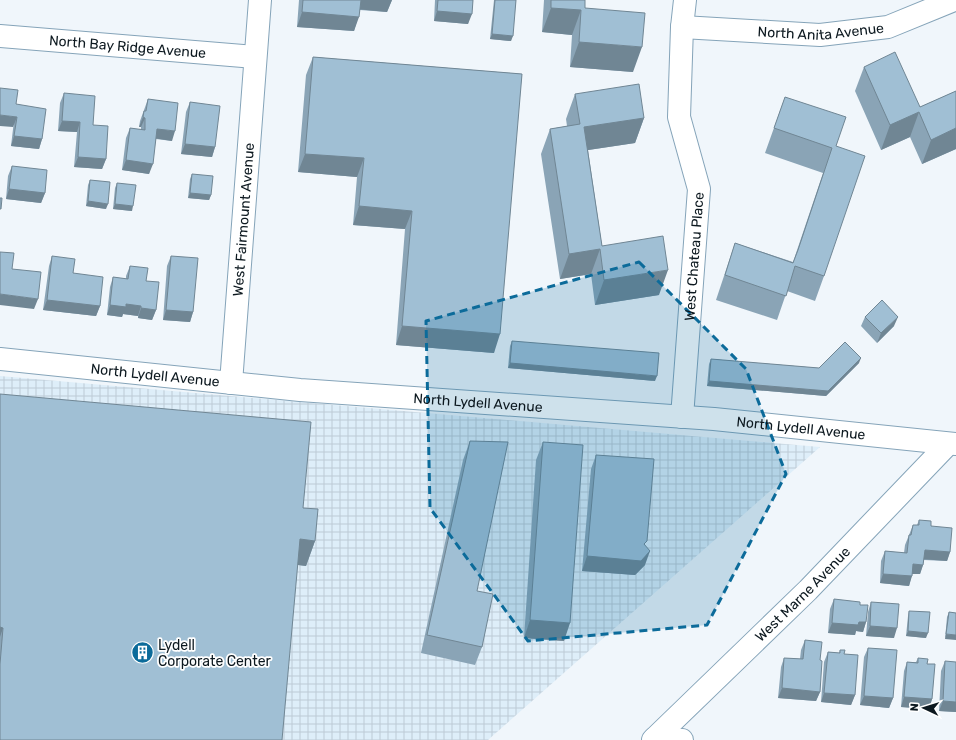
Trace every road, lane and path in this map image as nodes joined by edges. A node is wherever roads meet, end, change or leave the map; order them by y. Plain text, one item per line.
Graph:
1 (260, 0) edge
2 (685, 0) edge
3 (954, 0) edge
4 (682, 27) junction
5 (0, 36) edge
6 (255, 57) junction
7 (0, 359) edge
8 (231, 382) junction
9 (682, 417) junction
10 (952, 444) edge
11 (654, 739) edge
12 (682, 740) edge

1 - 6 street, West Fairmount Avenue
2 - 4 street, West Chateau Place
3 - 4 street, North Anita Avenue
4 - 9 street, West Chateau Place
5 - 6 street, North Bay Ridge Avenue
6 - 8 street, West Fairmount Avenue
7 - 8 street, North Lydell Avenue
8 - 9 street, North Lydell Avenue
9 - 10 street, North Lydell Avenue
10 - 11 street, West Marne Avenue
11 - 12 street

